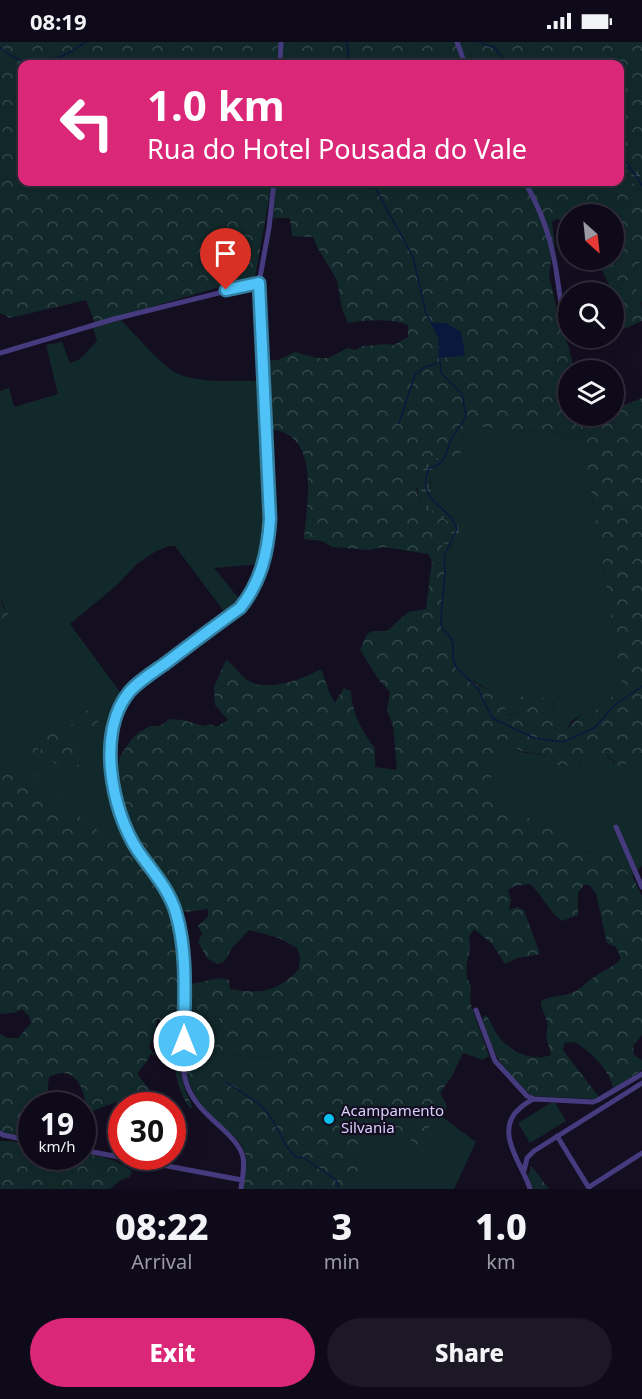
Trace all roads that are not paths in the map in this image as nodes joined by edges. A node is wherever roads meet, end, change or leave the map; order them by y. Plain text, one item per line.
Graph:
1 (281, 42) edge
2 (457, 42) edge
3 (280, 60) edge
4 (464, 60) edge
5 (274, 186) edge
6 (527, 186) edge
7 (559, 282) edge
8 (259, 283) junction
9 (0, 353) edge
10 (616, 827) dead end
11 (642, 887) edge
12 (476, 1010) dead end
13 (642, 1074) edge
14 (642, 1083) edge
15 (534, 1099) junction
16 (0, 1133) edge
17 (557, 1136) junction
18 (18, 1138) edge
19 (96, 1153) edge
20 (642, 1153) edge
21 (524, 1171) junction
22 (242, 1180) junction
23 (589, 1188) edge
24 (241, 1189) edge
25 (530, 1189) edge

1 - 3 street
2 - 4 street
5 - 8 street
6 - 7 street
8 - 9 street
8 - 22 street
10 - 11 street
12 - 15 street
13 - 15 street
14 - 17 street
15 - 21 street
16 - 18 street
17 - 21 street
17 - 23 street
19 - 22 street
20 - 23 street
21 - 25 street
22 - 24 street

